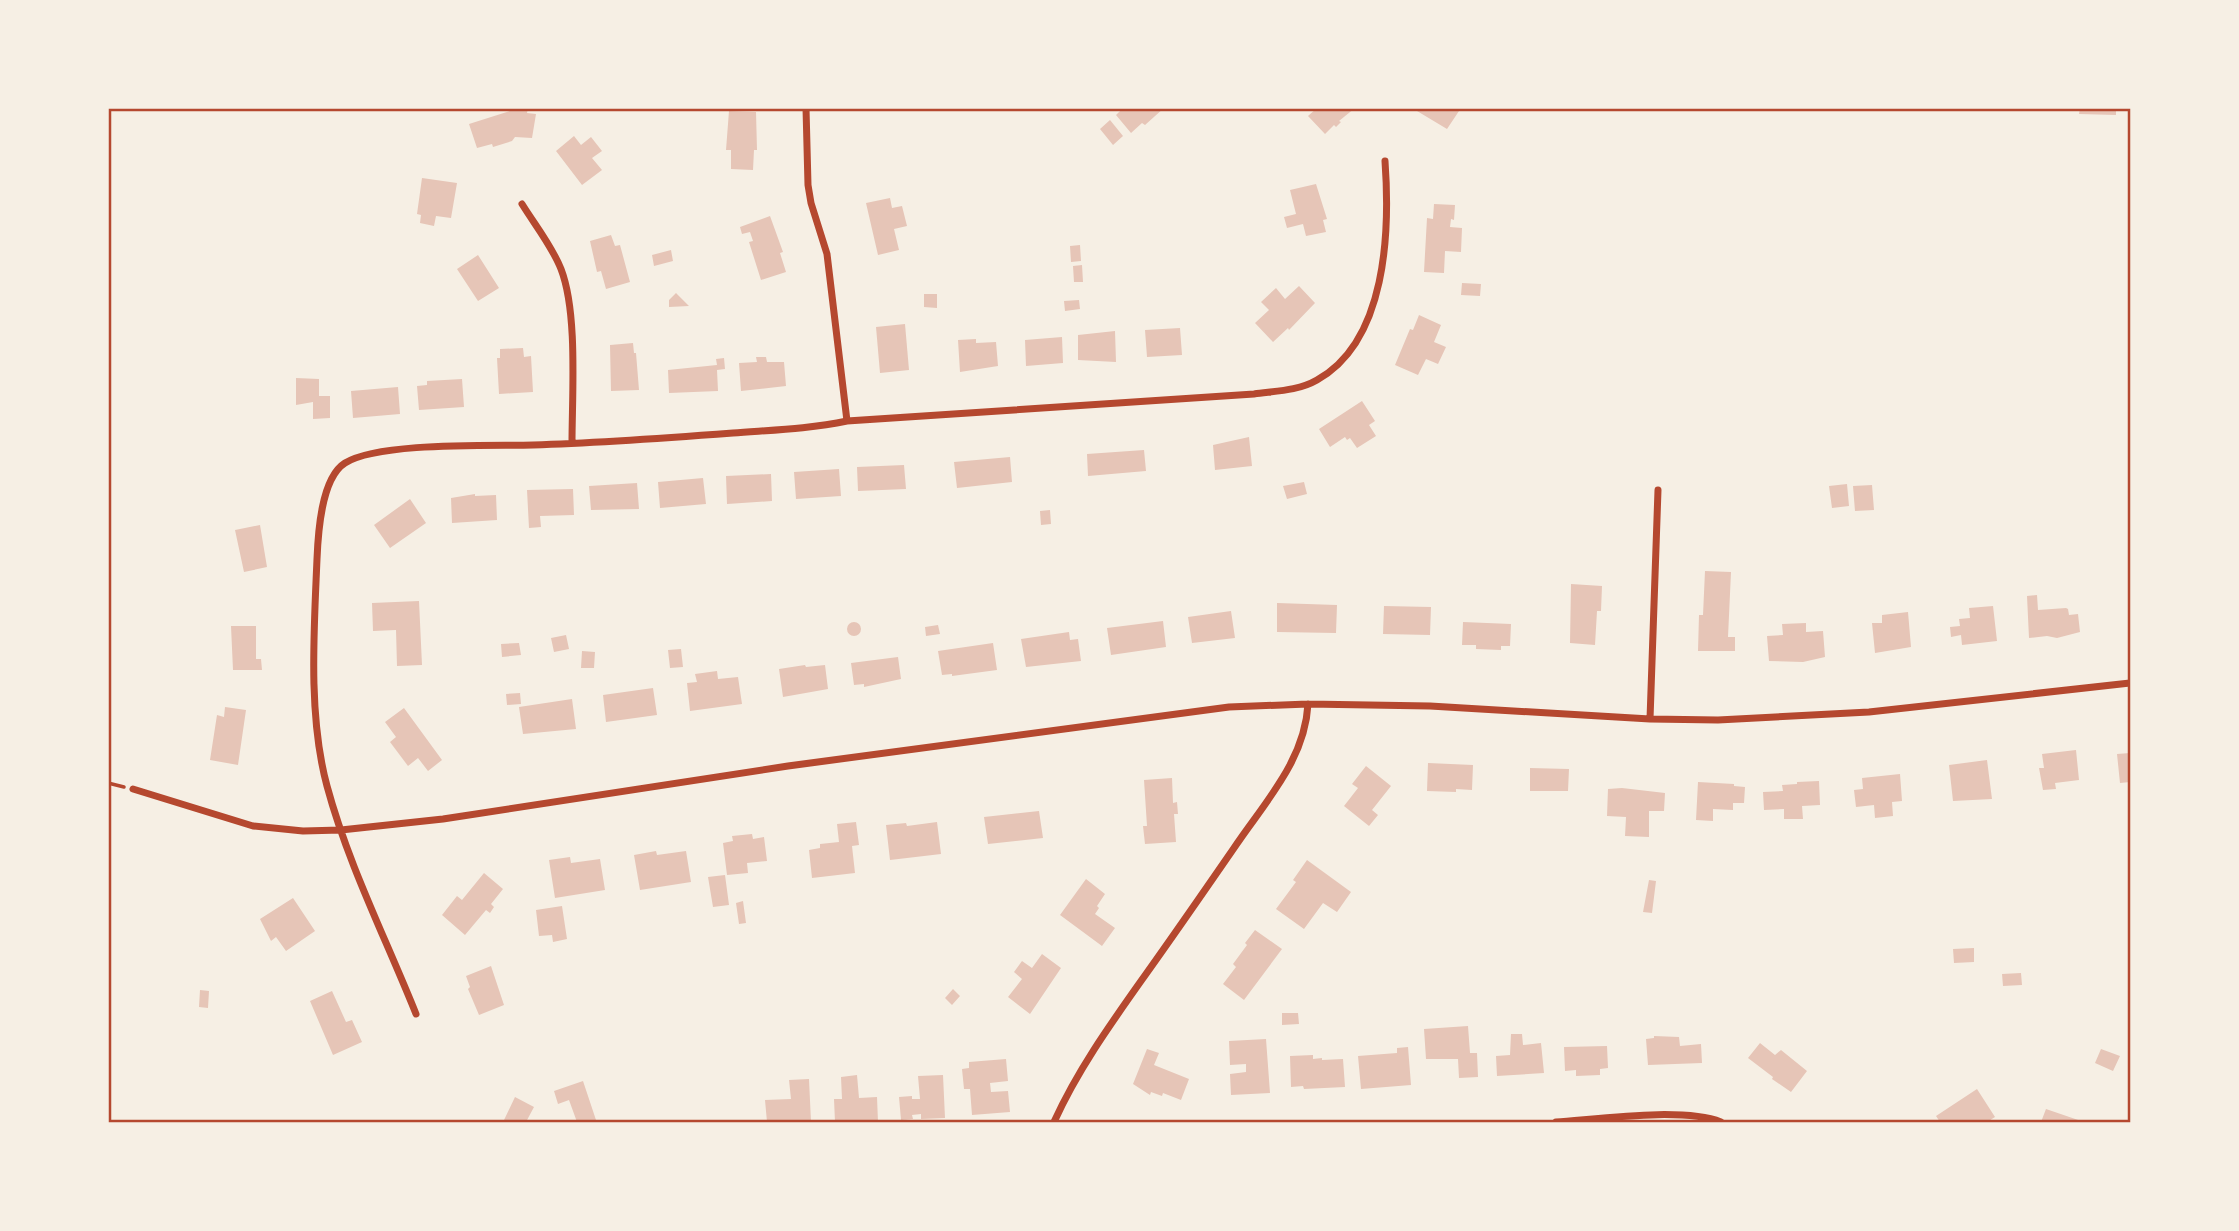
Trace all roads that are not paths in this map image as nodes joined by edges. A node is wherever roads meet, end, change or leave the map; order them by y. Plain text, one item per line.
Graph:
1 (806, 108) edge
2 (1385, 161) dead end
3 (522, 204) dead end
4 (847, 421) junction
5 (572, 443) junction
6 (1658, 490) dead end
7 (2130, 683) edge
8 (1308, 704) junction
9 (1650, 719) junction
10 (133, 789) dead end
11 (341, 830) junction
12 (416, 1014) dead end
13 (1054, 1122) edge
14 (1556, 1122) edge
15 (1721, 1122) edge

1 - 4 street
2 - 4 street
3 - 5 street
4 - 5 street
5 - 11 street
6 - 9 street
7 - 9 street
8 - 9 street
8 - 11 street
8 - 13 street
10 - 11 street
11 - 12 street
14 - 15 street

